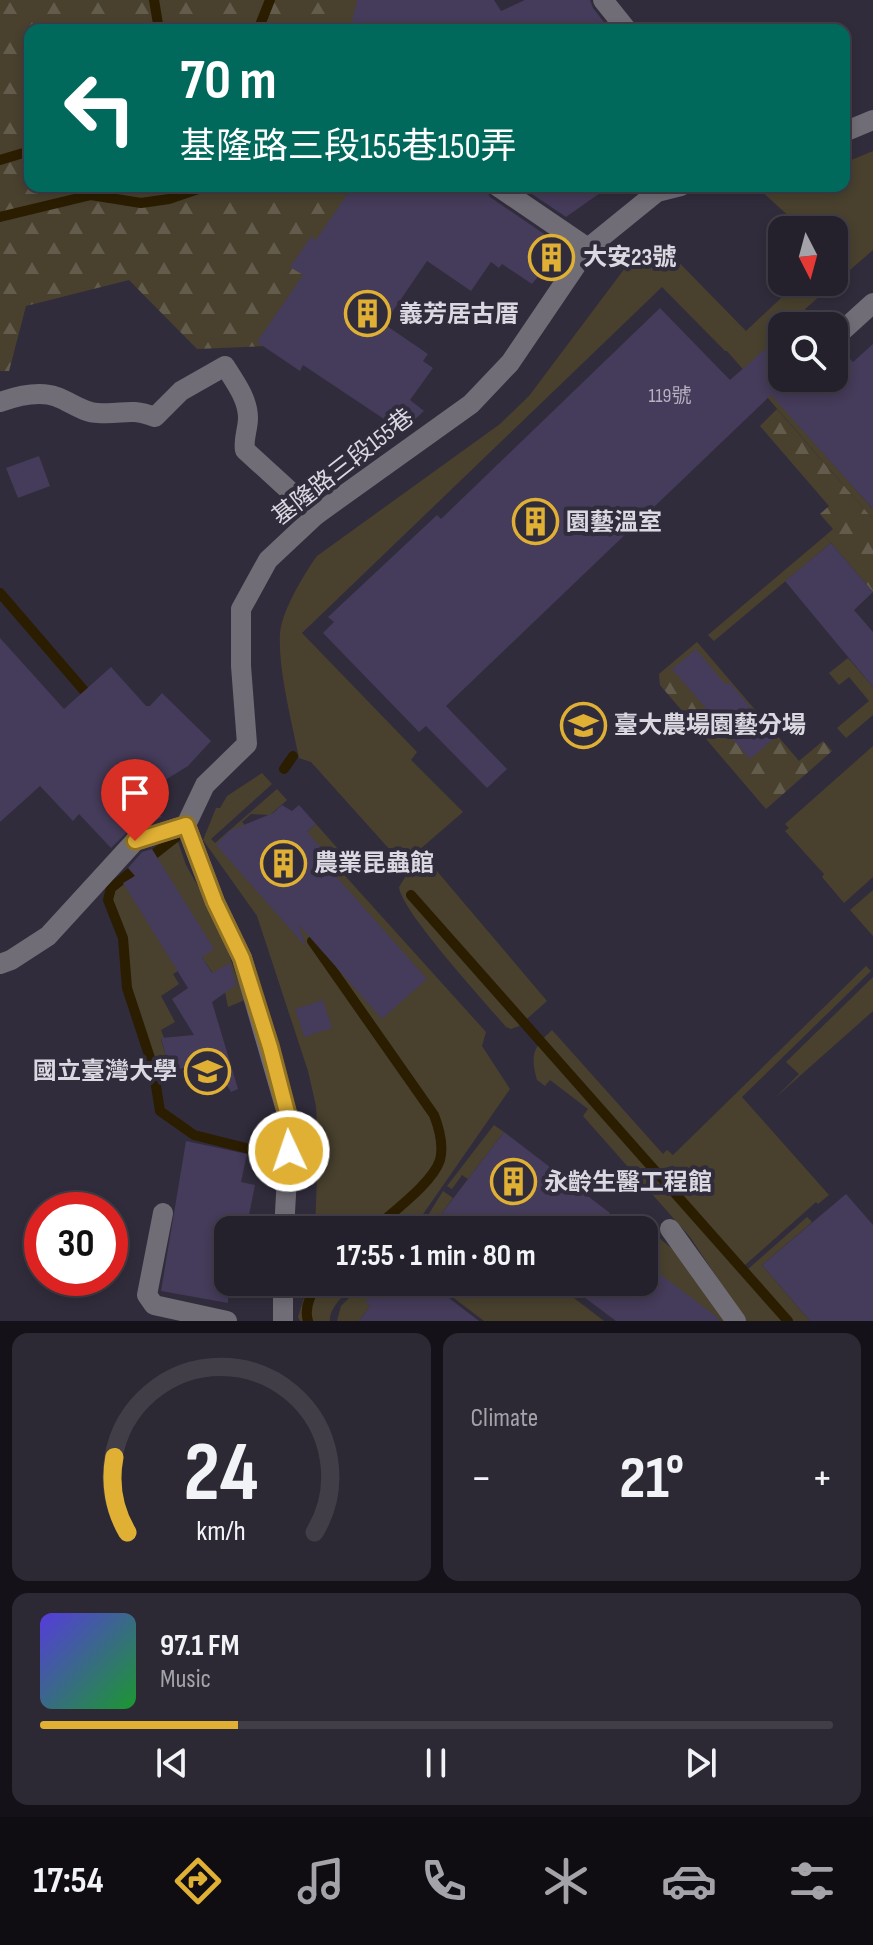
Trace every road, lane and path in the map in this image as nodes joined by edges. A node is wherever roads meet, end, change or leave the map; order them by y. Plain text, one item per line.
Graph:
1 (603, 0) edge
2 (622, 24) edge
3 (873, 120) edge
4 (850, 130) edge
5 (506, 192) edge
6 (657, 192) edge
7 (588, 248) junction
8 (873, 303) edge
9 (848, 326) edge
10 (0, 402) edge
11 (316, 515) junction
12 (186, 825) junction
13 (0, 964) edge
14 (163, 1213) dead end
15 (285, 1216) edge
16 (670, 1229) dead end
17 (283, 1296) edge
18 (148, 1313) edge
19 (227, 1321) edge
20 (283, 1321) edge
21 (736, 1321) edge

1 - 2 street
3 - 4 street
5 - 7 street
6 - 7 street, 基隆路三段155巷
7 - 11 street, 基隆路三段155巷
8 - 9 street
10 - 11 street
11 - 12 street, 基隆路三段155巷
12 - 13 street
12 - 15 street
14 - 18 street
16 - 21 street
17 - 20 street
18 - 19 street

